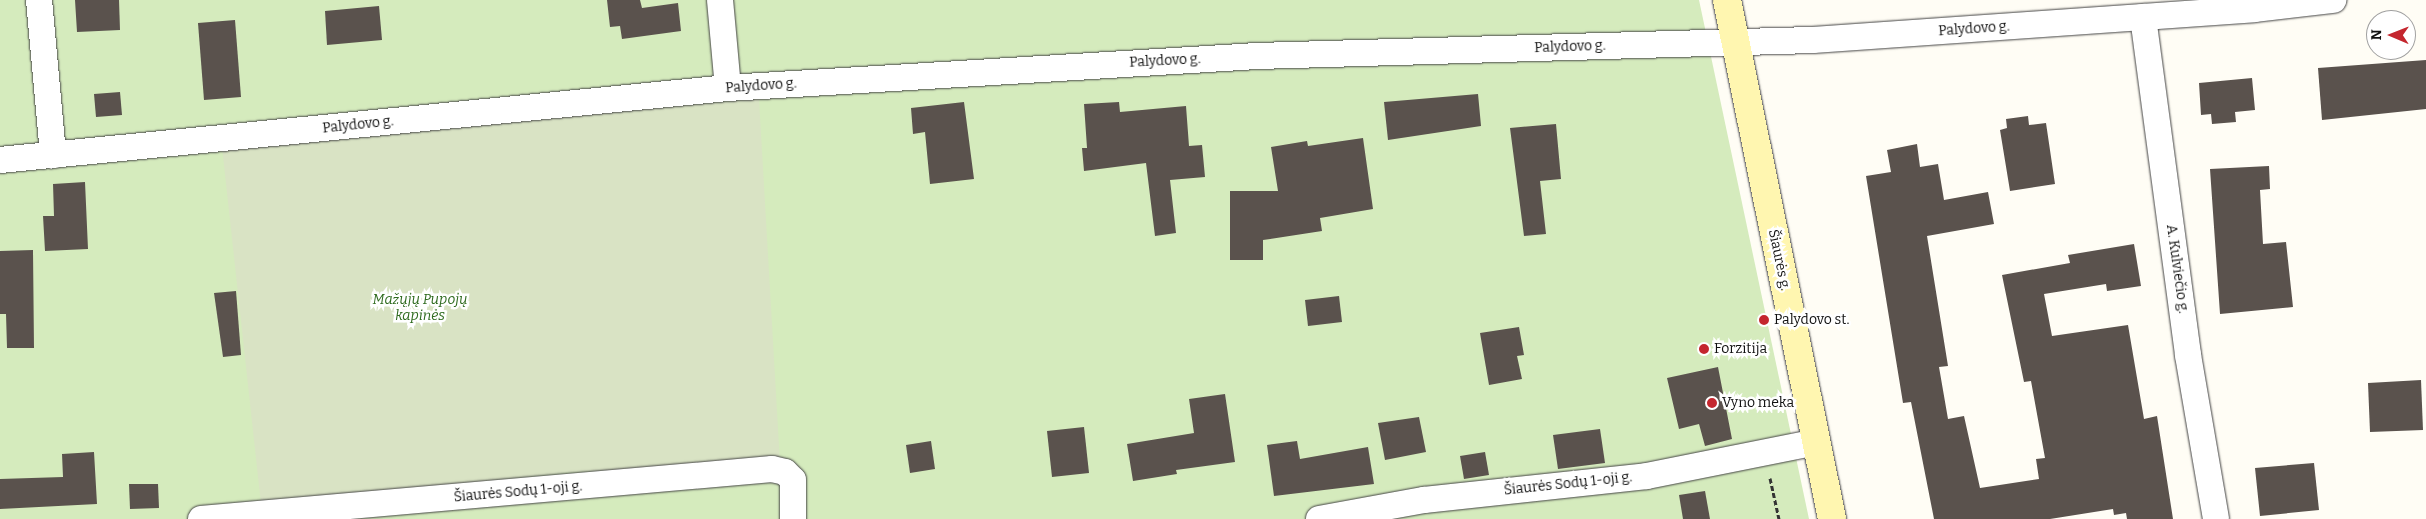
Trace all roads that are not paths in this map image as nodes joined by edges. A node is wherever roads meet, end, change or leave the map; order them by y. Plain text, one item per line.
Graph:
1 (39, 0) edge
2 (720, 0) edge
3 (1727, 0) edge
4 (2333, 0) edge
5 (2143, 17) junction
6 (1735, 43) junction
7 (728, 88) junction
8 (53, 155) junction
9 (0, 160) edge
10 (1816, 442) junction
11 (201, 519) edge
12 (793, 519) edge
13 (1319, 519) edge
14 (1832, 519) edge
15 (2216, 519) edge

1 - 8 street
2 - 7 street
3 - 6 main road, Šiaurės g.
4 - 5 street, Palydovo g.
5 - 6 street, Palydovo g.
5 - 15 street, A. Kulviečio g.
6 - 7 street, Palydovo g.
6 - 10 main road, Šiaurės g.
7 - 8 street, Palydovo g.
8 - 9 street, Palydovo g.
10 - 13 street, Šiaurės Sodų 1-oji g.
10 - 14 main road, Šiaurės g.
11 - 12 street, Šiaurės Sodų 1-oji g.

